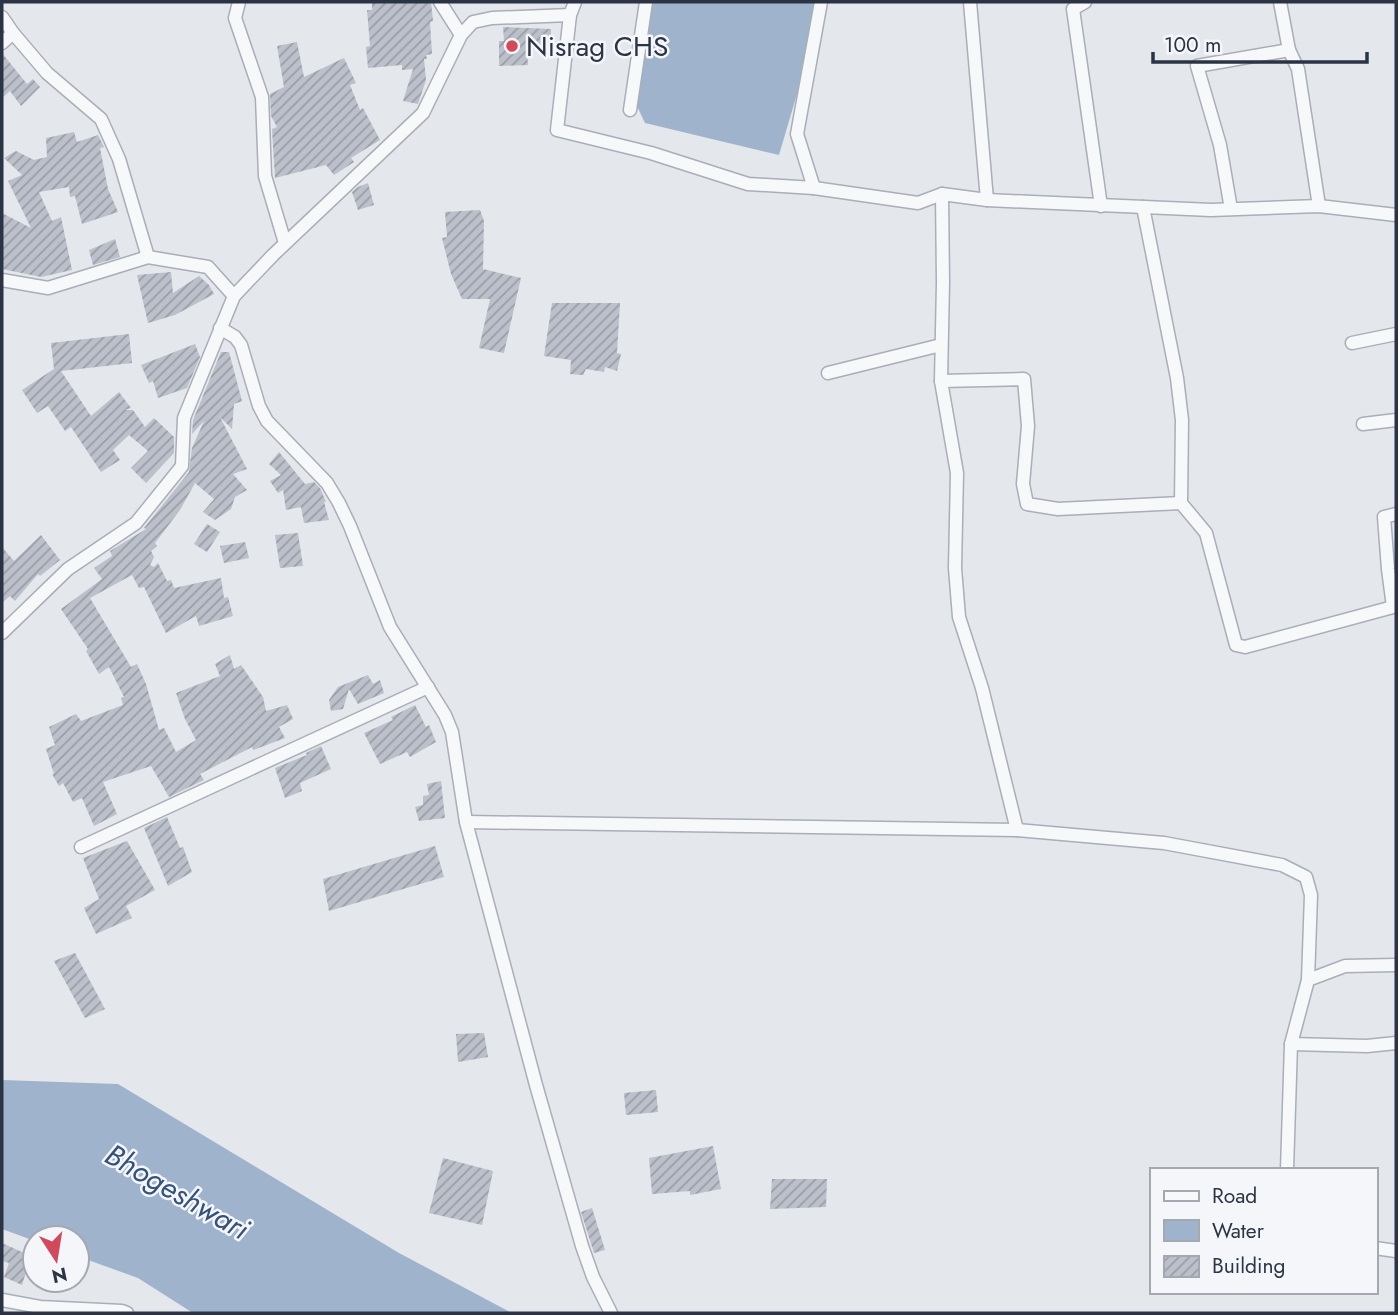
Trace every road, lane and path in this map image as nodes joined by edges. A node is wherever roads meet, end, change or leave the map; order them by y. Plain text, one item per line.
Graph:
1 (239, 2) edge
2 (440, 2) edge
3 (575, 2) edge
4 (646, 2) edge
5 (821, 2) edge
6 (970, 2) edge
7 (1085, 2) edge
8 (1280, 2) edge
9 (570, 15) junction
10 (2, 17) edge
11 (13, 33) junction
12 (461, 35) junction
13 (2, 43) edge
14 (1289, 50) junction
15 (630, 110) dead end
16 (814, 188) junction
17 (942, 194) junction
18 (987, 200) junction
19 (1101, 206) junction
20 (1319, 206) junction
21 (1143, 207) junction
22 (1231, 209) junction
23 (1396, 215) edge
24 (285, 243) junction
25 (148, 257) junction
26 (2, 280) edge
27 (234, 296) junction
28 (220, 328) junction
29 (1396, 334) edge
30 (1352, 343) dead end
31 (941, 345) junction
32 (828, 373) dead end
33 (941, 381) junction
34 (1396, 420) edge
35 (1363, 424) dead end
36 (1181, 503) junction
37 (1396, 514) edge
38 (2, 634) edge
39 (428, 687) junction
40 (466, 822) junction
41 (1017, 830) junction
42 (81, 847) dead end
43 (1396, 965) edge
44 (1308, 980) junction
45 (1396, 1043) edge
46 (1291, 1044) junction
47 (1287, 1168) edge
48 (1377, 1248) edge
49 (1396, 1251) edge
50 (2, 1300) edge
51 (127, 1313) edge
52 (611, 1313) edge

1 - 24 street
2 - 12 street
3 - 9 street
4 - 15 street
5 - 16 street
6 - 18 street
7 - 19 street
8 - 14 street
9 - 12 street
9 - 16 street
10 - 11 street
11 - 13 street
11 - 25 street
12 - 24 street
14 - 20 street
14 - 22 street
16 - 17 street
17 - 18 street
17 - 31 street
18 - 19 street
19 - 21 street
20 - 22 street
20 - 23 street
21 - 22 street
21 - 36 street
24 - 27 street
25 - 26 street
25 - 27 street
27 - 28 street
28 - 38 street
28 - 39 street
29 - 30 street
31 - 32 street
31 - 33 street
33 - 36 street
33 - 41 street
34 - 35 street
36 - 37 street
39 - 40 street
39 - 42 street
40 - 41 street
40 - 52 street
41 - 44 street
43 - 44 street
44 - 46 street
45 - 46 street
46 - 47 street
48 - 49 street
50 - 51 street

